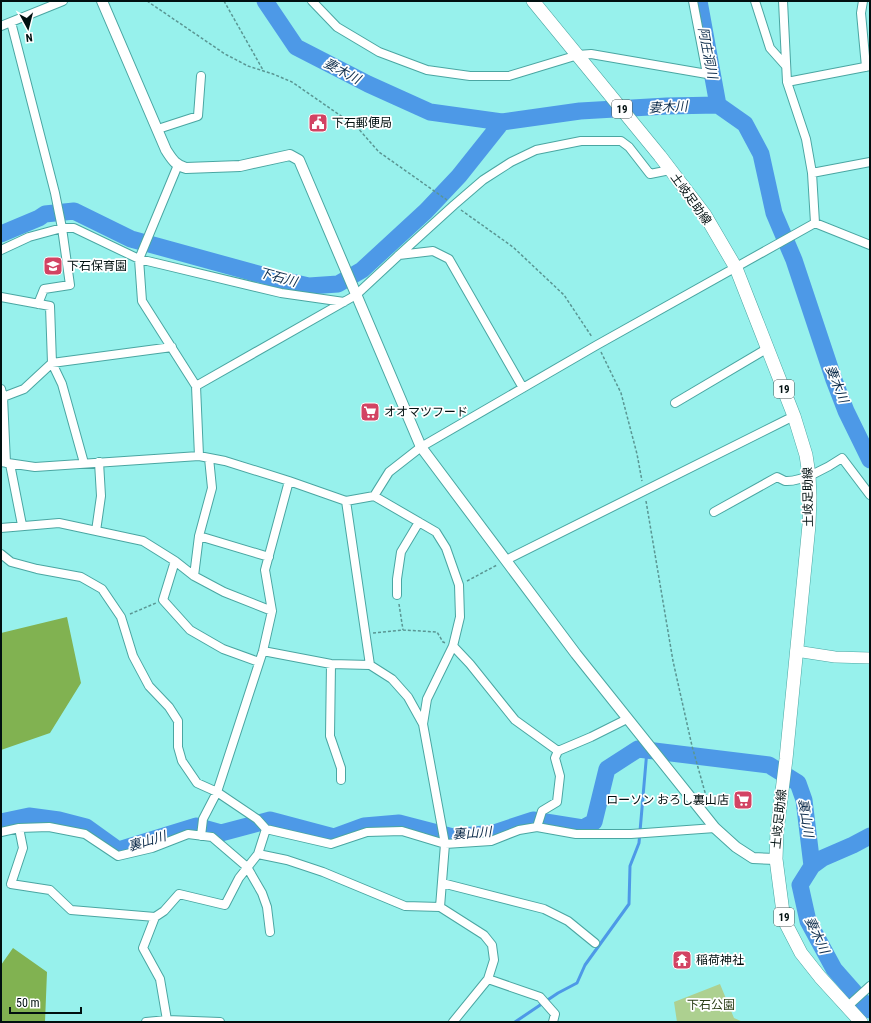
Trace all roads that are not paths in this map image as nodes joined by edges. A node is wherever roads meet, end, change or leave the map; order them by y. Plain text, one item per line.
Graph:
1 (63, 1) edge
2 (102, 1) edge
3 (312, 1) edge
4 (533, 1) edge
5 (693, 1) edge
6 (755, 1) edge
7 (783, 1) edge
8 (863, 1) edge
9 (11, 22) junction
10 (1, 26) edge
11 (581, 59) junction
12 (786, 66) junction
13 (868, 66) edge
14 (201, 76) dead end
15 (787, 82) junction
16 (158, 129) junction
17 (870, 162) edge
18 (178, 165) junction
19 (670, 170) junction
20 (812, 172) junction
21 (815, 223) junction
22 (62, 228) junction
23 (870, 245) edge
24 (1, 250) edge
25 (399, 254) junction
26 (139, 259) junction
27 (741, 265) junction
28 (356, 295) junction
29 (1, 298) edge
30 (344, 302) junction
31 (38, 304) junction
32 (172, 347) junction
33 (768, 348) junction
34 (52, 363) junction
35 (196, 386) junction
36 (522, 388) junction
37 (2, 393) edge
38 (675, 403) dead end
39 (794, 416) junction
40 (421, 447) junction
41 (199, 456) junction
42 (209, 458) junction
43 (99, 462) junction
44 (6, 463) edge
45 (84, 463) junction
46 (809, 475) junction
47 (289, 480) junction
48 (870, 495) edge
49 (374, 496) junction
50 (346, 500) junction
51 (714, 512) dead end
52 (419, 522) junction
53 (22, 525) junction
54 (1, 528) edge
55 (96, 531) junction
56 (199, 536) junction
57 (1, 554) edge
58 (269, 557) junction
59 (506, 560) junction
60 (175, 561) junction
61 (194, 576) junction
62 (397, 595) road end
63 (272, 611) junction
64 (453, 646) junction
65 (263, 651) junction
66 (796, 651) junction
67 (870, 658) edge
68 (258, 662) junction
69 (331, 664) junction
70 (370, 665) junction
71 (627, 719) junction
72 (423, 724) junction
73 (558, 751) junction
74 (341, 780) dead end
75 (217, 792) junction
76 (537, 826) junction
77 (19, 828) junction
78 (715, 828) junction
79 (266, 829) junction
80 (1, 832) edge
81 (201, 836) junction
82 (445, 844) junction
83 (258, 854) junction
84 (776, 859) junction
85 (247, 867) junction
86 (442, 883) junction
87 (440, 907) junction
88 (155, 917) junction
89 (270, 932) dead end
90 (595, 944) dead end
91 (488, 979) junction
92 (870, 986) edge
93 (851, 1003) junction
94 (167, 1020) junction
95 (457, 1020) edge
96 (146, 1022) edge
97 (220, 1022) edge
98 (225, 1022) edge
99 (553, 1022) edge
100 (861, 1022) edge

1 - 9 street
2 - 16 street
3 - 11 street
4 - 11 main road, 土岐足助線 / 19
5 - 11 street
6 - 12 street
7 - 12 street
8 - 13 street
9 - 10 street
9 - 22 street
11 - 19 main road, 土岐足助線 / 19
12 - 15 street
13 - 15 street
14 - 16 street
15 - 20 street
16 - 18 street
17 - 20 street
18 - 26 street
18 - 28 street
19 - 25 street
19 - 27 main road, 土岐足助線 / 19
20 - 21 street
21 - 23 street
21 - 27 street
22 - 24 street
22 - 26 street
22 - 31 street
25 - 28 street
25 - 36 street
26 - 30 street
26 - 32 street
27 - 33 main road, 土岐足助線 / 19
27 - 36 street
28 - 30 street
28 - 40 street
29 - 31 street
30 - 35 street
31 - 34 street
32 - 34 street
32 - 35 street
33 - 38 street
33 - 39 main road, 土岐足助線 / 19
34 - 37 street
34 - 45 street
35 - 41 street
36 - 40 street
37 - 44 street
39 - 46 main road, 土岐足助線 / 19
39 - 59 street
40 - 49 street
40 - 59 street
41 - 42 street
41 - 43 street
42 - 47 street
42 - 56 street
43 - 45 street
43 - 55 street
44 - 45 street
44 - 53 street
46 - 48 street
46 - 51 street
46 - 66 main road, 土岐足助線 / 19
47 - 50 street
47 - 58 street
49 - 50 street
49 - 52 street
50 - 70 street
52 - 62 street
52 - 64 street
53 - 54 street
53 - 55 street
55 - 60 street
56 - 58 street
56 - 61 street
57 - 75 street
58 - 63 street
59 - 71 street
60 - 61 street
60 - 68 street
61 - 63 street
63 - 65 street
64 - 72 street
64 - 73 street
65 - 68 street
65 - 69 street
66 - 67 main road
66 - 84 main road, 土岐足助線 / 19
68 - 75 street
69 - 70 street
69 - 74 street
70 - 72 street
71 - 73 street
71 - 78 street
72 - 82 street
73 - 76 street
75 - 79 street
75 - 81 street
76 - 78 street
76 - 82 street
77 - 80 street
77 - 81 street
77 - 88 street
78 - 84 street
79 - 82 street
79 - 83 street
81 - 85 street
82 - 86 street
83 - 85 street
83 - 87 street
84 - 93 main road, 土岐足助線 / 19
85 - 88 street
85 - 89 street
86 - 87 street
86 - 90 street
87 - 91 street
88 - 94 street
91 - 95 street
91 - 99 street
92 - 93 street
93 - 100 main road, 土岐足助線 / 19
94 - 96 street
94 - 97 street
97 - 98 street

